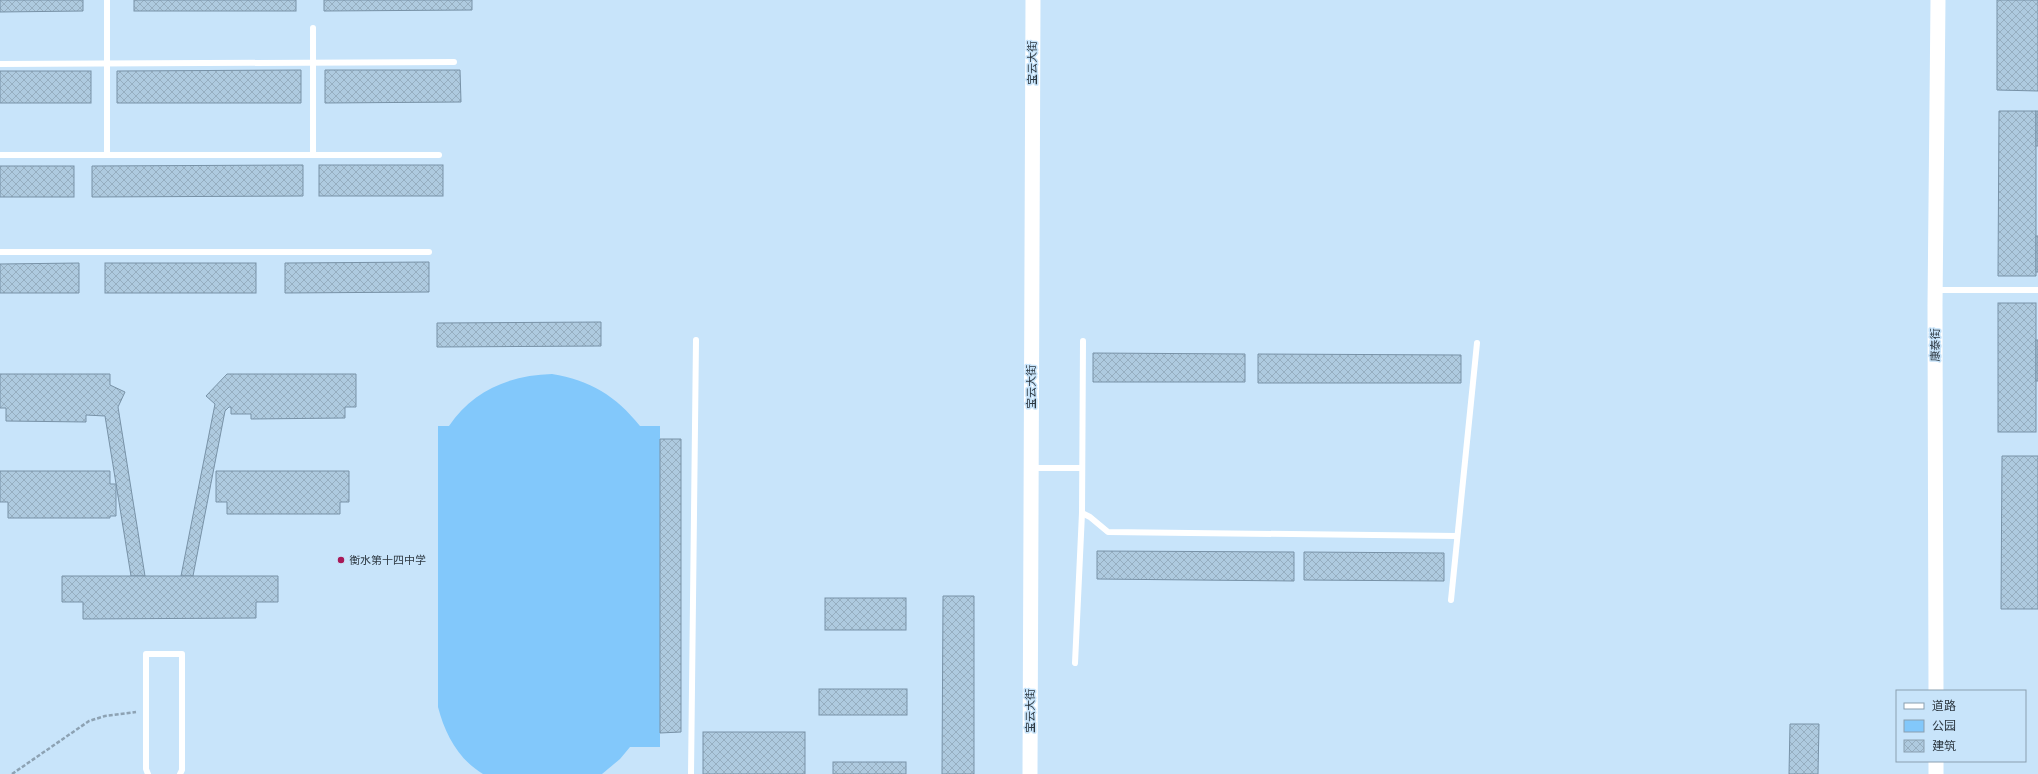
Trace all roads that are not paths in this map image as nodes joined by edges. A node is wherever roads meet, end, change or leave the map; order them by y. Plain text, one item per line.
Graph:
1 (107, 0) edge
2 (1033, 0) edge
3 (1938, 0) edge
4 (313, 28) dead end
5 (454, 62) dead end
6 (313, 63) junction
7 (0, 64) edge
8 (107, 64) junction
9 (0, 155) edge
10 (107, 155) junction
11 (313, 155) junction
12 (438, 155) dead end
13 (0, 252) edge
14 (429, 252) dead end
15 (1935, 290) junction
16 (2038, 290) edge
17 (696, 340) dead end
18 (1083, 341) dead end
19 (1477, 343) dead end
20 (1030, 468) junction
21 (1082, 468) junction
22 (1082, 513) junction
23 (1457, 536) junction
24 (1451, 600) dead end
25 (1075, 663) dead end
26 (1936, 690) edge
27 (1936, 762) edge
28 (148, 774) edge
29 (180, 774) edge
30 (691, 774) edge
31 (1030, 774) edge
32 (1936, 774) edge

1 - 8 lane
2 - 20 street, 宝云大街
3 - 15 street, 康泰街
4 - 6 lane
5 - 6 lane
6 - 8 lane
6 - 11 lane
7 - 8 lane
8 - 10 lane
9 - 10 lane
10 - 11 lane
11 - 12 lane
13 - 14 lane
15 - 16 lane
15 - 26 street, 康泰街
17 - 30 lane
18 - 21 lane
19 - 23 lane
20 - 21 lane
20 - 31 street, 宝云大街
21 - 22 lane
22 - 23 lane
22 - 25 lane
23 - 24 lane
27 - 32 street
28 - 29 lane

